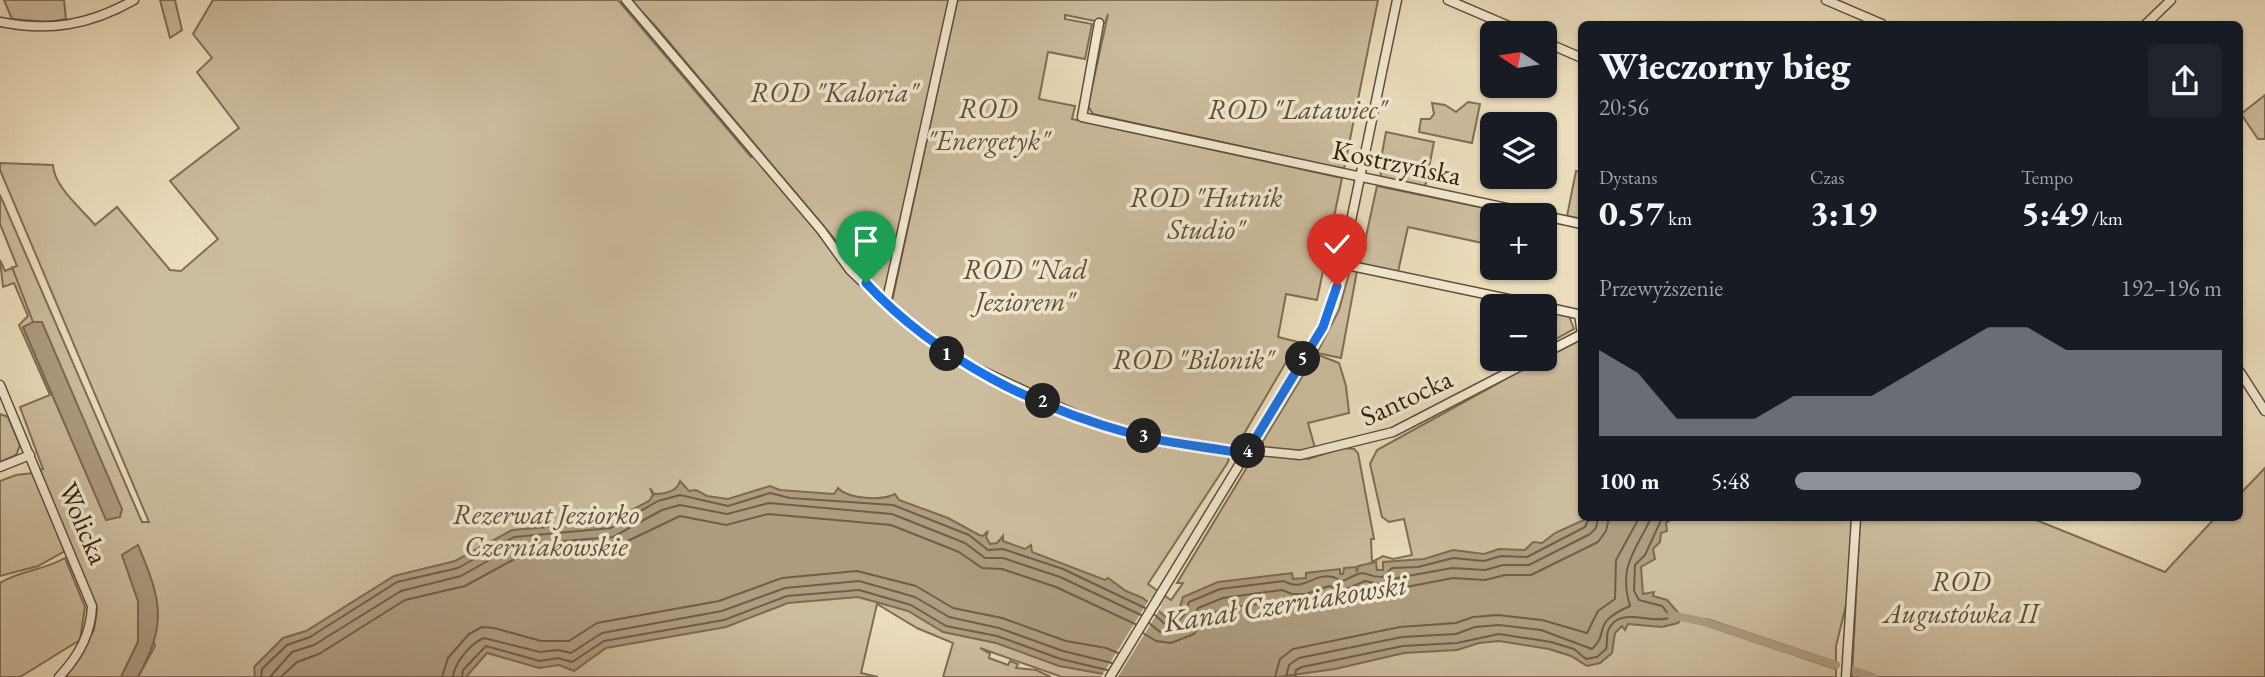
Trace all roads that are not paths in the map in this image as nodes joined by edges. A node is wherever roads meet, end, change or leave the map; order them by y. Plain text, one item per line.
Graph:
1 (134, 0) edge
2 (626, 0) edge
3 (953, 0) edge
4 (1397, 0) edge
5 (1448, 0) edge
6 (1826, 0) edge
7 (2171, 0) edge
8 (1497, 21) edge
9 (1875, 21) edge
10 (2149, 21) edge
11 (0, 22) edge
12 (1099, 23) dead end
13 (1558, 48) edge
14 (1578, 56) edge
15 (1360, 177) junction
16 (1482, 203) edge
17 (1557, 219) edge
18 (1578, 223) edge
19 (1342, 264) junction
20 (1483, 294) edge
21 (886, 304) junction
22 (1557, 310) edge
23 (1578, 314) edge
24 (1578, 336) edge
25 (1557, 347) edge
26 (1511, 371) edge
27 (2243, 377) edge
28 (0, 384) edge
29 (2265, 411) edge
30 (1247, 452) junction
31 (30, 455) junction
32 (0, 467) edge
33 (1856, 521) edge
34 (59, 677) edge
35 (1110, 677) edge
36 (1846, 677) edge

1 - 11 street
2 - 21 street, Santocka
3 - 21 street
4 - 15 street
5 - 8 street
6 - 9 street
7 - 10 street
12 - 15 street, Kostrzyńska
13 - 14 street
15 - 16 street, Kostrzyńska
15 - 19 street
17 - 18 street
19 - 20 street
19 - 30 street
21 - 30 street, Santocka
22 - 23 street
24 - 25 street
26 - 30 street, Santocka
27 - 29 street
28 - 31 street, Wolicka
30 - 35 street
31 - 32 street
31 - 34 street, Wolicka
33 - 36 street

